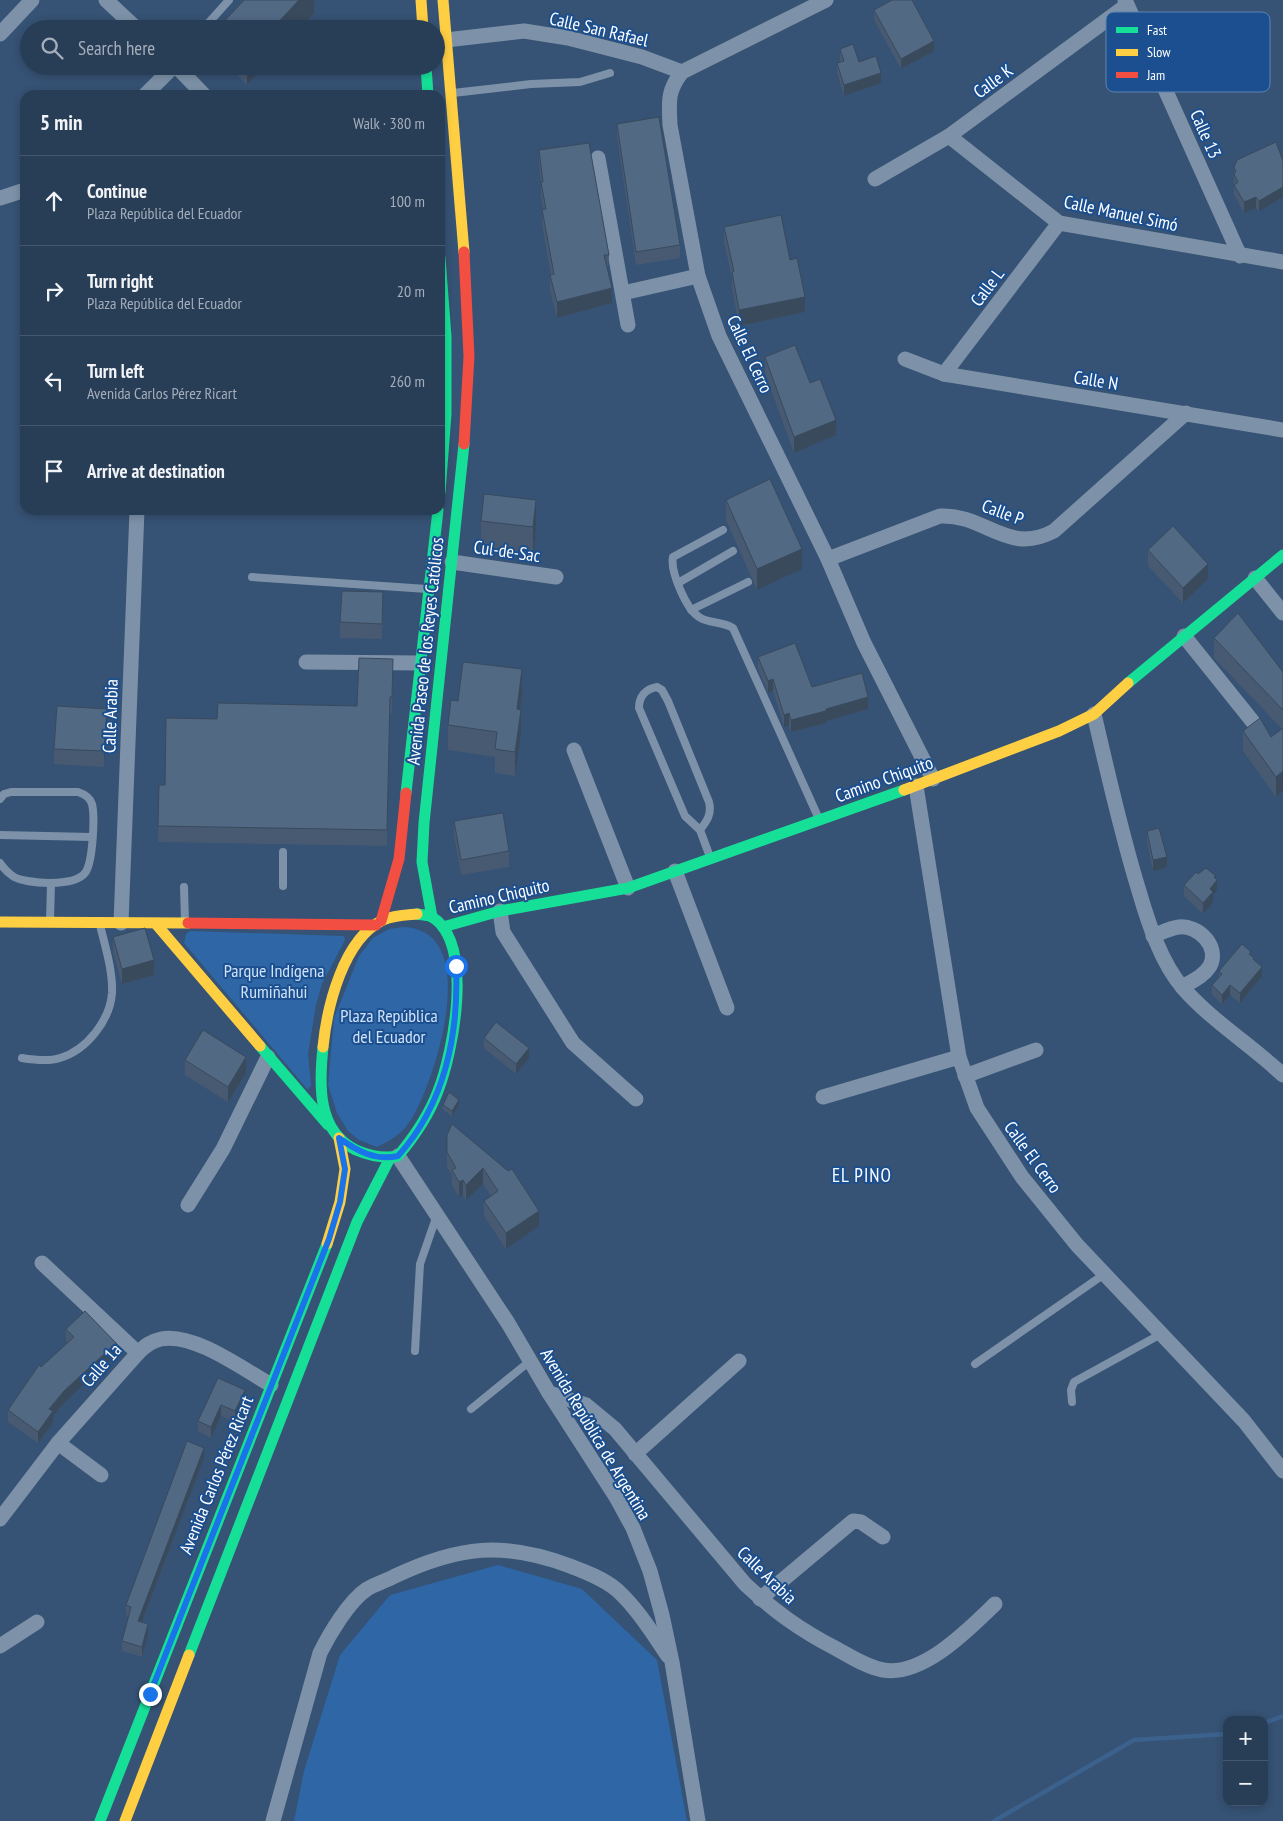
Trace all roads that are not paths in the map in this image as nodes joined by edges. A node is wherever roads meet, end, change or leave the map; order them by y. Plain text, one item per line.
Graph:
1 (32, 0) edge
2 (106, 0) edge
3 (229, 0) edge
4 (421, 0) edge
5 (443, 0) edge
6 (826, 0) edge
7 (1126, 2) edge
8 (1113, 12) edge
9 (1106, 17) edge
10 (127, 20) edge
11 (211, 20) edge
12 (422, 20) edge
13 (444, 20) edge
14 (445, 27) edge
15 (0, 34) edge
16 (446, 40) junction
17 (445, 46) edge
18 (682, 72) junction
19 (610, 73) dead end
20 (166, 75) edge
21 (184, 75) edge
22 (430, 75) edge
23 (440, 75) edge
24 (151, 90) edge
25 (199, 90) edge
26 (435, 90) edge
27 (438, 90) edge
28 (1166, 92) edge
29 (445, 93) edge
30 (949, 136) junction
31 (445, 149) edge
32 (598, 158) dead end
33 (875, 179) dead end
34 (20, 192) edge
35 (0, 198) edge
36 (1059, 223) junction
37 (1240, 256) junction
38 (1283, 262) edge
39 (698, 276) junction
40 (623, 293) junction
41 (628, 325) dead end
42 (445, 337) edge
43 (469, 356) junction
44 (905, 359) dead end
45 (944, 374) junction
46 (445, 388) edge
47 (1186, 413) junction
48 (445, 427) edge
49 (1283, 430) edge
50 (445, 494) edge
51 (460, 495) junction
52 (137, 515) edge
53 (437, 515) edge
54 (723, 530) dead end
55 (733, 552) dead end
56 (1283, 555) edge
57 (828, 559) junction
58 (452, 562) junction
59 (252, 577) dead end
60 (556, 577) dead end
61 (1256, 578) junction
62 (678, 582) junction
63 (748, 582) dead end
64 (429, 589) junction
65 (691, 610) junction
66 (1283, 613) edge
67 (1184, 636) junction
68 (306, 662) dead end
69 (421, 663) junction
70 (1094, 714) junction
71 (1253, 722) edge
72 (574, 750) dead end
73 (933, 779) junction
74 (916, 786) junction
75 (0, 799) edge
76 (820, 820) junction
77 (700, 830) junction
78 (0, 835) edge
79 (92, 838) junction
80 (283, 852) dead end
81 (710, 859) junction
82 (0, 864) edge
83 (675, 871) junction
84 (51, 883) junction
85 (284, 886) dead end
86 (184, 887) dead end
87 (628, 888) junction
88 (0, 912) edge
89 (500, 912) junction
90 (432, 917) junction
91 (0, 922) edge
92 (19, 922) junction
93 (50, 922) junction
94 (100, 923) junction
95 (121, 923) junction
96 (379, 923) junction
97 (156, 924) junction
98 (185, 924) junction
99 (443, 927) junction
100 (1152, 936) junction
101 (1182, 987) junction
102 (727, 1008) dead end
103 (1036, 1050) dead end
104 (268, 1057) junction
105 (959, 1057) junction
106 (22, 1058) dead end
107 (1283, 1075) edge
108 (965, 1076) junction
109 (823, 1097) dead end
110 (636, 1099) dead end
111 (328, 1126) junction
112 (339, 1138) junction
113 (394, 1157) junction
114 (188, 1205) dead end
115 (437, 1214) junction
116 (42, 1264) dead end
117 (1103, 1276) junction
118 (1161, 1334) junction
119 (415, 1351) dead end
120 (138, 1352) junction
121 (530, 1361) junction
122 (739, 1361) dead end
123 (975, 1364) dead end
124 (271, 1385) junction
125 (549, 1393) junction
126 (1072, 1402) dead end
127 (471, 1409) dead end
128 (58, 1443) junction
129 (635, 1454) junction
130 (1283, 1471) edge
131 (101, 1475) dead end
132 (0, 1519) edge
133 (883, 1537) dead end
134 (760, 1599) junction
135 (996, 1604) dead end
136 (37, 1622) dead end
137 (0, 1646) edge
138 (672, 1662) junction
139 (100, 1821) edge
140 (125, 1821) edge
141 (273, 1821) edge
142 (698, 1821) edge

1 - 15 street
2 - 10 street
3 - 11 lane
4 - 12 main road
5 - 13 main road, Avenida Paseo de los Reyes Católicos
6 - 18 street
7 - 8 street, Calle K
9 - 30 street, Calle K
14 - 16 main road, Avenida Paseo de los Reyes Católicos
16 - 17 main road, Avenida Paseo de los Reyes Católicos
16 - 18 street, Calle San Rafael
18 - 39 street, Calle El Cerro
19 - 29 lane
20 - 24 street
21 - 25 street
22 - 26 main road, Avenida Paseo de los Reyes Católicos
23 - 27 main road, Avenida Paseo de los Reyes Católicos
28 - 37 street, Calle 13
30 - 33 street, Calle K
30 - 36 street, Calle Manuel Simó
31 - 43 main road, Avenida Paseo de los Reyes Católicos
32 - 40 street
34 - 35 street
36 - 37 street, Calle Manuel Simó
36 - 45 street, Calle L
37 - 38 street, Calle Manuel Simó
39 - 40 street
39 - 57 street, Calle El Cerro
40 - 41 street
42 - 43 street
43 - 51 main road, Avenida Paseo de los Reyes Católicos
44 - 45 street, Calle N
45 - 47 street, Calle N
46 - 48 main road
47 - 49 street, Calle N
47 - 57 street, Calle P
50 - 51 street
51 - 58 main road, Avenida Paseo de los Reyes Católicos
52 - 95 street, Calle Arabia
53 - 64 main road, Avenida Paseo de los Reyes Católicos
54 - 62 lane
55 - 62 lane
56 - 61 main road, Camino Chiquito
57 - 73 street, Calle El Cerro
58 - 60 street, Cul-de-Sac
58 - 90 main road, Avenida Paseo de los Reyes Católicos
59 - 64 lane
61 - 66 street
61 - 67 main road, Camino Chiquito
62 - 65 lane
63 - 65 lane
64 - 69 main road, Avenida Paseo de los Reyes Católicos
65 - 76 lane
67 - 70 main road, Camino Chiquito
67 - 71 street
68 - 69 street
69 - 96 main road, Avenida Paseo de los Reyes Católicos
70 - 73 main road, Camino Chiquito
70 - 100 street
72 - 87 street
73 - 74 main road, Camino Chiquito
74 - 76 main road, Camino Chiquito
74 - 105 street, Calle El Cerro
75 - 79 lane
76 - 81 main road, Camino Chiquito
77 - 77 lane
77 - 81 lane
78 - 79 lane
79 - 84 lane
80 - 85 lane
81 - 83 main road, Camino Chiquito
82 - 84 lane
83 - 87 main road, Camino Chiquito
83 - 102 street
84 - 93 lane
86 - 98 lane
87 - 89 main road, Camino Chiquito
88 - 92 main road
89 - 99 main road, Camino Chiquito
89 - 110 street
90 - 96 main road
90 - 99 main road
91 - 92 main road
92 - 93 main road
93 - 94 main road
94 - 95 main road
94 - 106 lane
95 - 97 main road
96 - 98 main road
96 - 111 main road
97 - 98 main road
97 - 104 main road
99 - 113 main road
100 - 101 street
100 - 101 street
101 - 107 street
103 - 108 street
104 - 111 main road
104 - 114 street
105 - 108 street, Calle El Cerro
105 - 109 street
108 - 117 street, Calle El Cerro
111 - 112 main road
112 - 113 main road
112 - 124 main road, Avenida Carlos Pérez Ricart
113 - 115 street, Avenida República de Argentina
113 - 140 main road
115 - 119 lane
115 - 121 street, Avenida República de Argentina
116 - 120 street
117 - 118 street, Calle El Cerro
117 - 123 lane
118 - 126 lane
118 - 130 street, Calle El Cerro
120 - 124 street, Calle 1a
120 - 128 street, Calle 1a
121 - 125 street, Avenida República de Argentina
121 - 127 lane
122 - 129 street
124 - 139 main road, Avenida Carlos Pérez Ricart
125 - 129 street, Calle Arabia
125 - 138 street, Avenida República de Argentina
128 - 131 street
128 - 132 street, Calle 1a
129 - 134 street, Calle Arabia
133 - 134 street
134 - 135 street, Calle Arabia
136 - 137 street
138 - 141 street
138 - 142 street, Avenida República de Argentina

